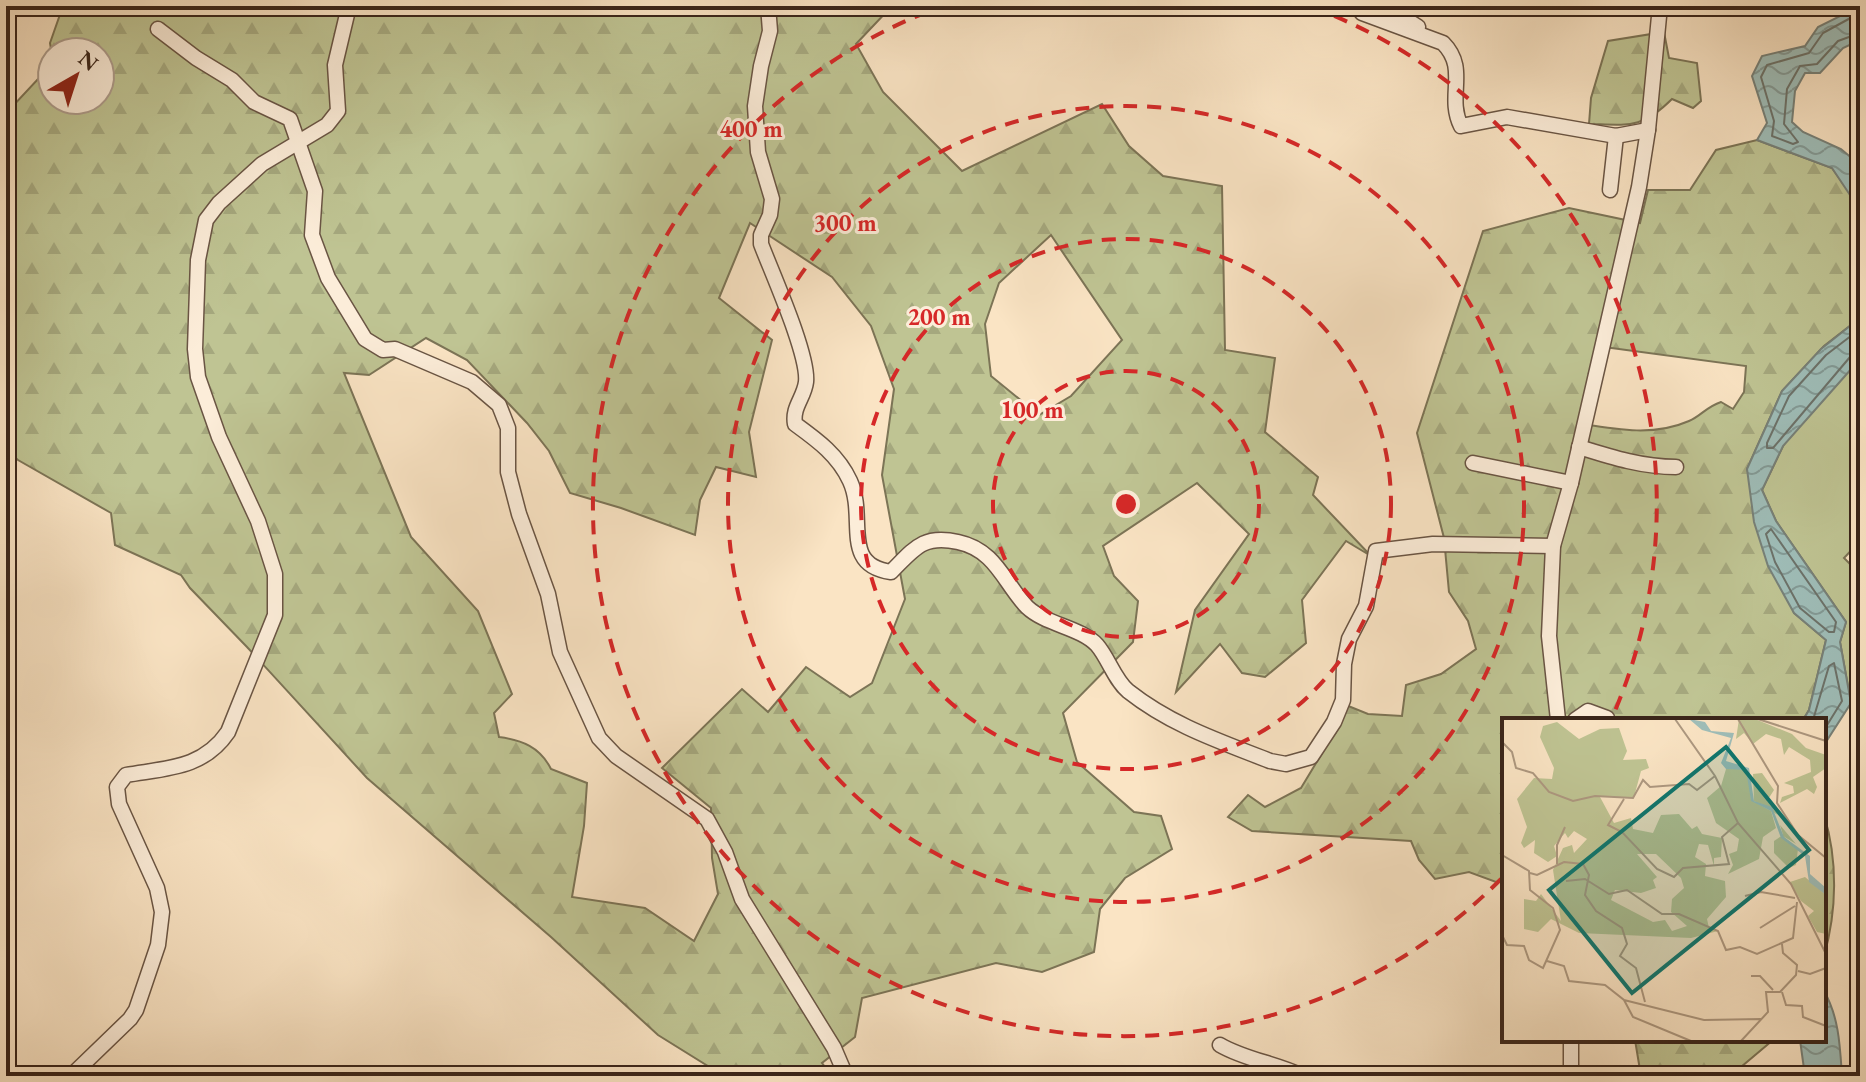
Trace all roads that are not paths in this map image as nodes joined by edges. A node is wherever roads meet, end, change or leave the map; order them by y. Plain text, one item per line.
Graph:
1 (349, 6) edge
2 (768, 6) edge
3 (1357, 6) edge
4 (1385, 6) edge
5 (1660, 6) edge
6 (158, 29) dead end
7 (1443, 43) junction
8 (1648, 130) junction
9 (1616, 136) junction
10 (298, 145) junction
11 (1610, 190) dead end
12 (1579, 447) junction
13 (1473, 463) dead end
14 (1676, 467) dead end
15 (1571, 483) junction
16 (1553, 546) junction
17 (1558, 718) edge
18 (1578, 718) edge
19 (1607, 718) dead end
20 (1571, 1042) edge
21 (1220, 1045) dead end
22 (71, 1076) edge
23 (846, 1076) edge
24 (1302, 1076) edge
25 (1571, 1076) edge

1 - 10 street
2 - 16 street
3 - 7 street
4 - 7 street
5 - 8 street
6 - 10 street
7 - 9 street
8 - 9 street
8 - 12 street
9 - 11 street
10 - 22 street
10 - 23 street
12 - 14 street
12 - 15 street
13 - 15 street
15 - 16 street
16 - 17 street
18 - 19 street
20 - 25 street
21 - 24 street

